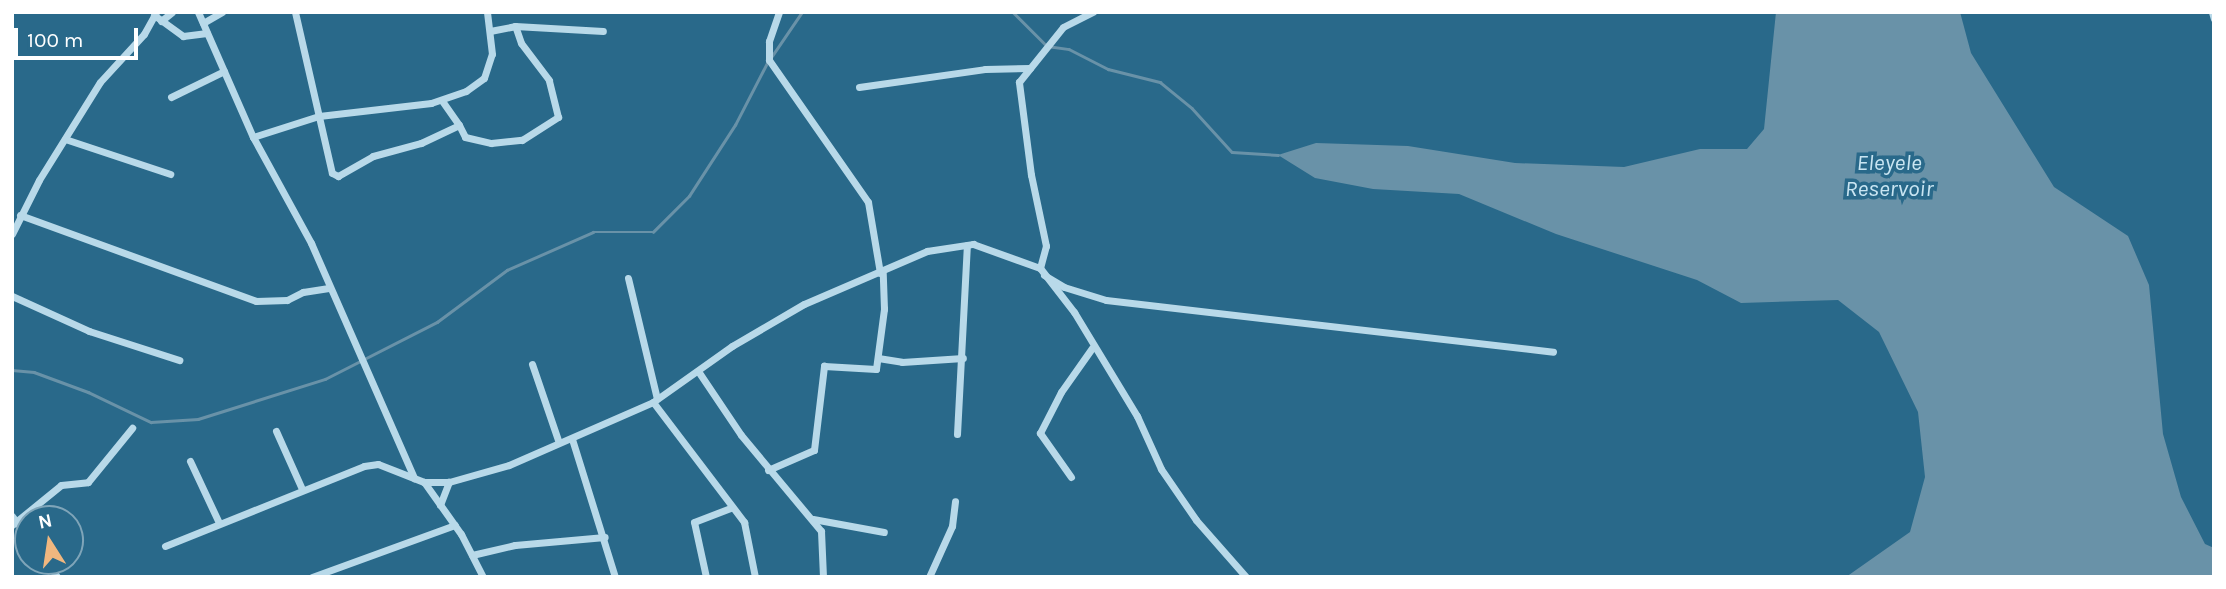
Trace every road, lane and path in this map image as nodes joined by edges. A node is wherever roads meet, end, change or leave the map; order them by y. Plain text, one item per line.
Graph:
1 (172, 12) edge
2 (198, 12) edge
3 (222, 12) edge
4 (295, 12) edge
5 (486, 12) edge
6 (779, 12) edge
7 (1093, 12) edge
8 (2212, 12) edge
9 (157, 16) edge
10 (1071, 16) edge
11 (2214, 19) edge
12 (203, 23) junction
13 (515, 26) junction
14 (490, 31) junction
15 (603, 31) dead end
16 (207, 33) junction
17 (1030, 68) junction
18 (224, 71) junction
19 (859, 87) dead end
20 (171, 97) dead end
21 (442, 101) junction
22 (319, 116) junction
23 (459, 125) junction
24 (253, 137) junction
25 (65, 139) junction
26 (170, 174) dead end
27 (20, 215) junction
28 (12, 234) edge
29 (967, 244) junction
30 (1042, 272) junction
31 (881, 273) junction
32 (628, 278) dead end
33 (329, 288) junction
34 (12, 296) edge
35 (1093, 348) junction
36 (1553, 352) dead end
37 (878, 358) junction
38 (963, 358) junction
39 (179, 360) dead end
40 (532, 365) dead end
41 (698, 371) junction
42 (655, 401) junction
43 (132, 428) dead end
44 (276, 431) dead end
45 (957, 435) dead end
46 (572, 439) junction
47 (559, 443) junction
48 (190, 461) dead end
49 (768, 470) junction
50 (1071, 477) dead end
51 (414, 478) junction
52 (424, 482) junction
53 (449, 482) junction
54 (302, 489) junction
55 (955, 501) dead end
56 (35, 505) edge
57 (440, 505) junction
58 (730, 508) junction
59 (813, 519) junction
60 (219, 523) junction
61 (454, 525) junction
62 (884, 532) dead end
63 (605, 537) junction
64 (166, 546) dead end
65 (472, 555) junction
66 (312, 577) edge
67 (483, 577) edge
68 (615, 577) edge
69 (706, 577) edge
70 (755, 577) edge
71 (823, 577) edge
72 (929, 577) edge
73 (1246, 577) edge

1 - 9 street
2 - 12 street
3 - 12 street
4 - 22 street
5 - 14 street
6 - 31 street
7 - 10 street
8 - 11 street
9 - 16 street
9 - 25 street
10 - 17 street
12 - 16 street
13 - 14 street
13 - 15 street
13 - 23 street
14 - 21 street
16 - 18 street
17 - 19 street
17 - 30 street
18 - 20 street
18 - 24 street
21 - 22 street
21 - 23 street
22 - 23 street
22 - 24 street
24 - 33 street
25 - 26 street
25 - 27 street
27 - 28 street
27 - 33 street
29 - 30 street
29 - 31 street
29 - 38 street
30 - 35 street
30 - 36 street
31 - 37 street
31 - 41 street
32 - 42 street
33 - 51 street
34 - 39 street
35 - 50 street
35 - 73 street
37 - 38 street
37 - 49 street
38 - 45 street
40 - 47 street
41 - 42 street
41 - 49 street
42 - 46 street
42 - 58 street
43 - 56 street
44 - 54 street
46 - 47 street
46 - 63 street
47 - 53 street
48 - 60 street
49 - 59 street
51 - 52 street
51 - 54 street
52 - 53 street
52 - 57 street
53 - 57 street
54 - 60 street
55 - 72 street
57 - 61 street
58 - 69 street
58 - 70 street
59 - 62 street
59 - 71 street
60 - 64 street
61 - 65 street
61 - 66 street
63 - 65 street
63 - 68 street
65 - 67 street

